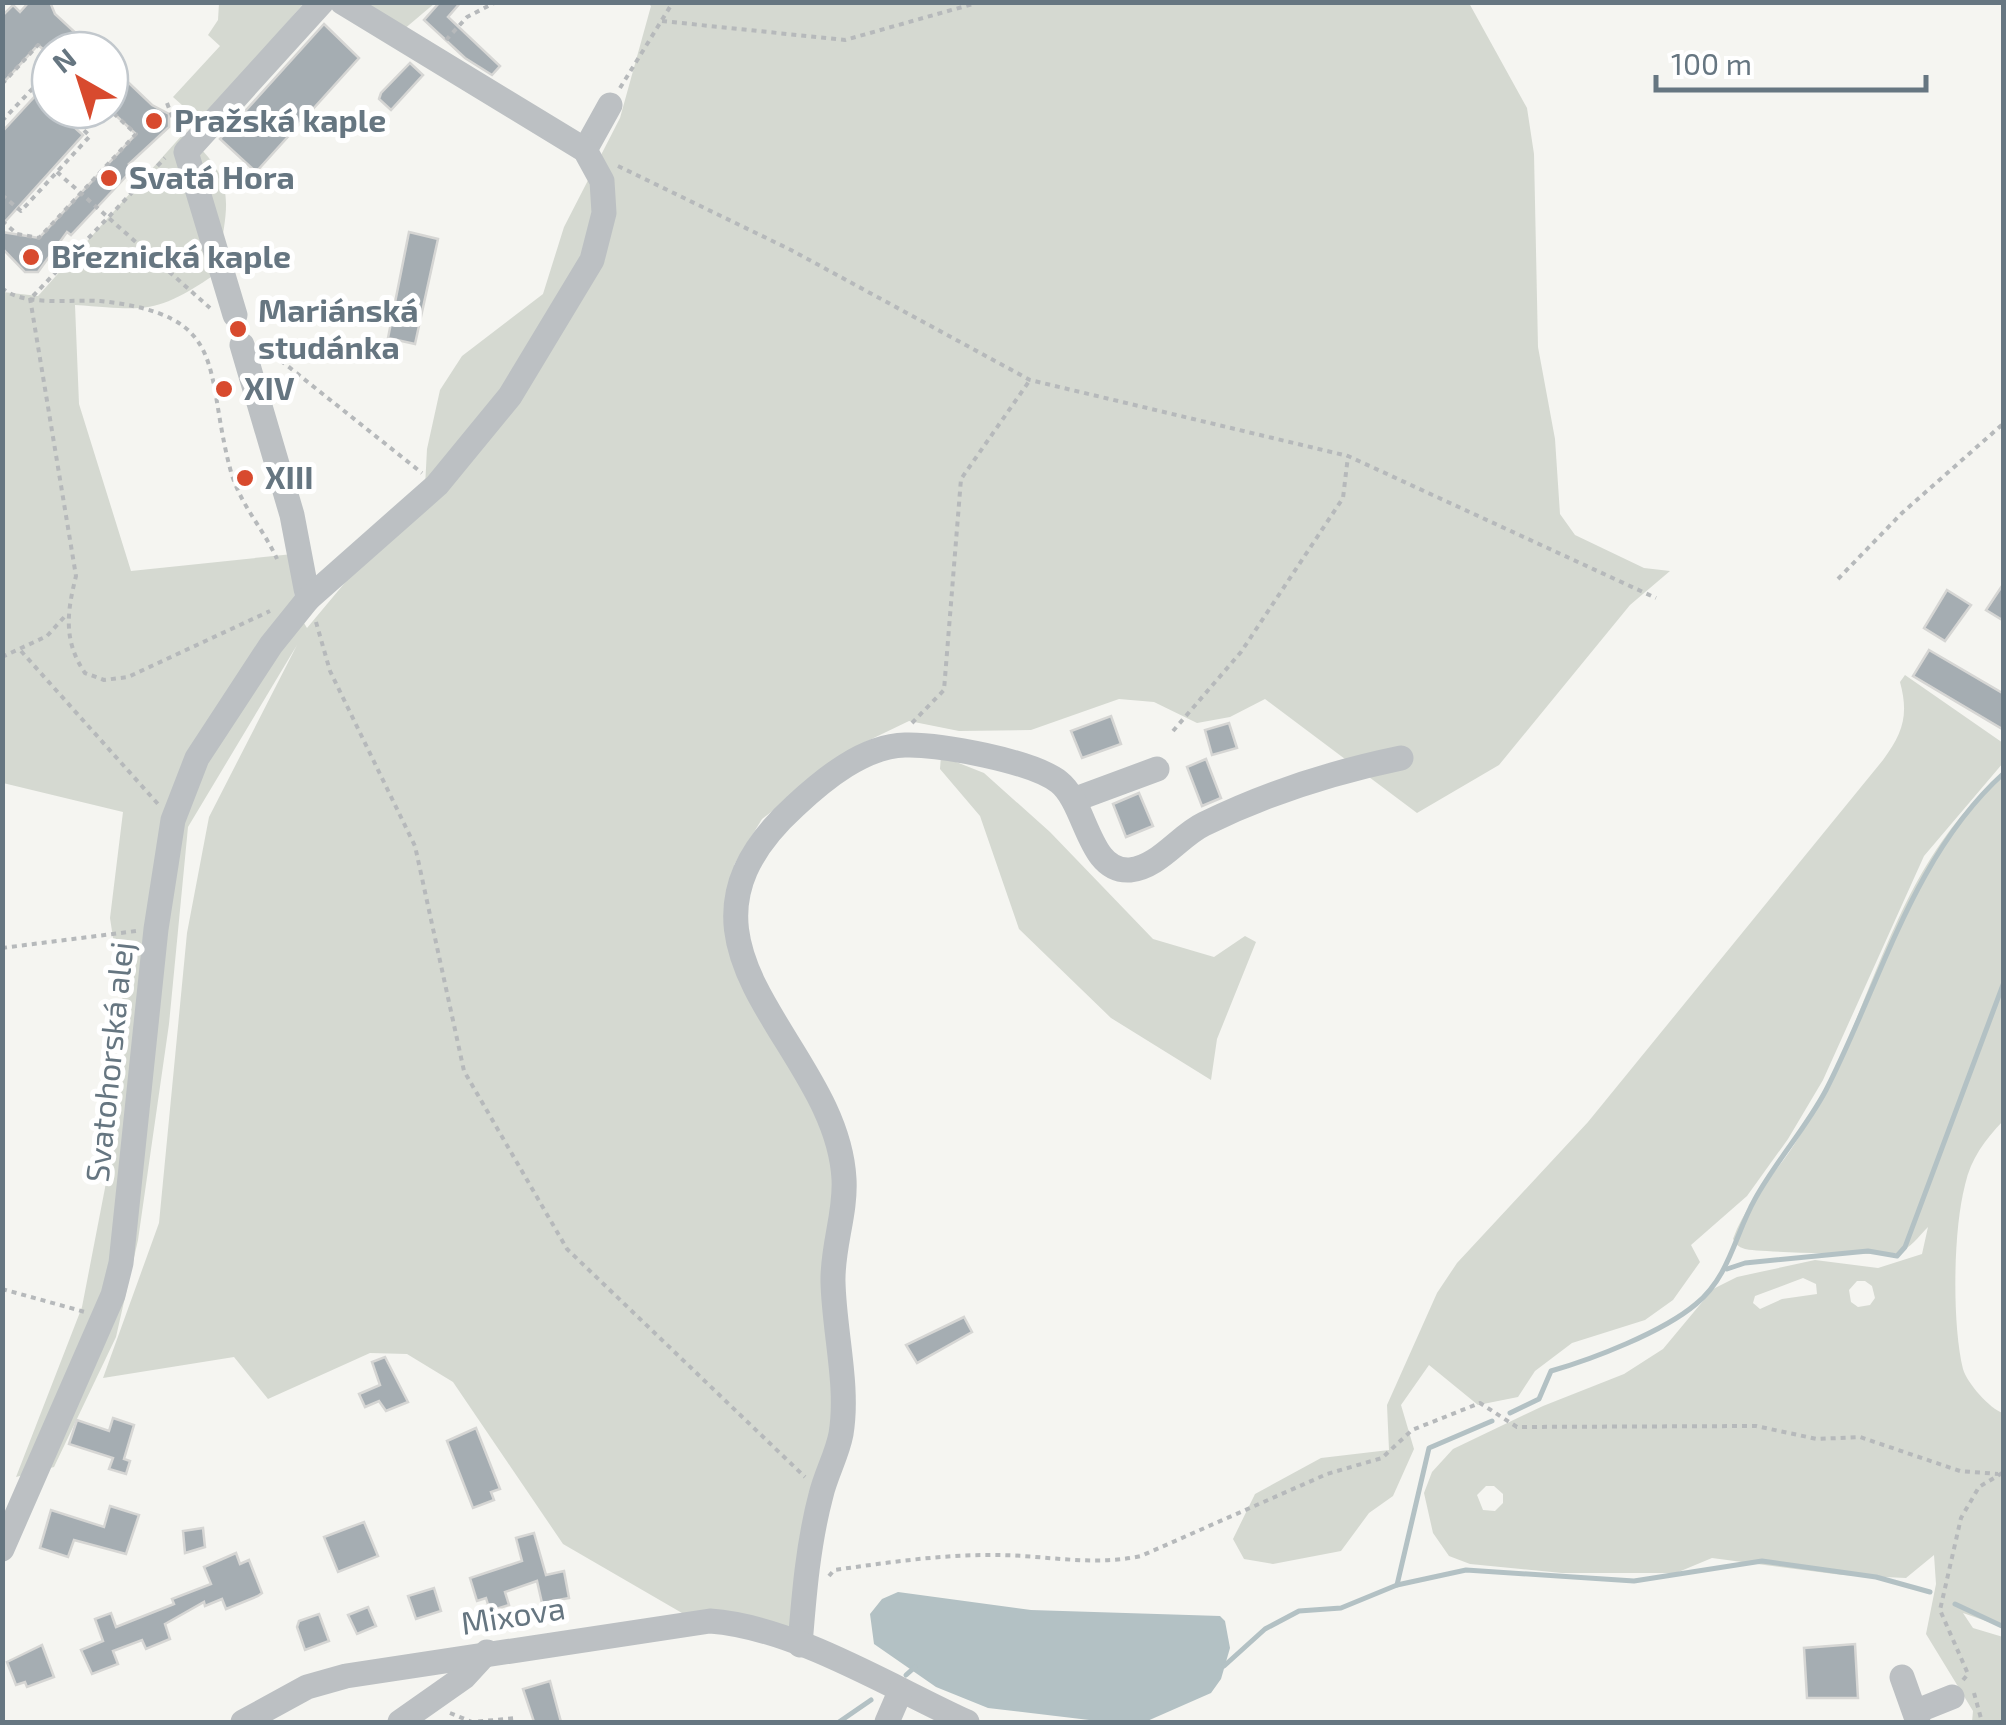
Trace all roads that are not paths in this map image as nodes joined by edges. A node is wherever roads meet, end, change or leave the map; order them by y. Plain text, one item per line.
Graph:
1 (322, 2) edge
2 (342, 2) edge
3 (610, 105) road end
4 (585, 150) junction
5 (308, 599) junction
6 (1401, 758) dead end
7 (1157, 769) dead end
8 (1076, 800) junction
9 (2, 1548) edge
10 (800, 1646) junction
11 (487, 1652) junction
12 (1902, 1678) dead end
13 (900, 1692) junction
14 (1952, 1696) road end
15 (1918, 1717) edge
16 (243, 1722) edge
17 (400, 1722) edge
18 (887, 1722) edge
19 (967, 1722) edge

1 - 5 street
2 - 4 street
3 - 4 street
4 - 5 street, Svatohorská alej
5 - 9 street, Svatohorská alej
6 - 8 street
7 - 8 street
8 - 10 street
10 - 11 street, Mixova
10 - 13 street, Mixova
11 - 16 street, Mixova
11 - 17 street
12 - 15 street
13 - 18 street
13 - 19 street, Mixova
14 - 15 street

